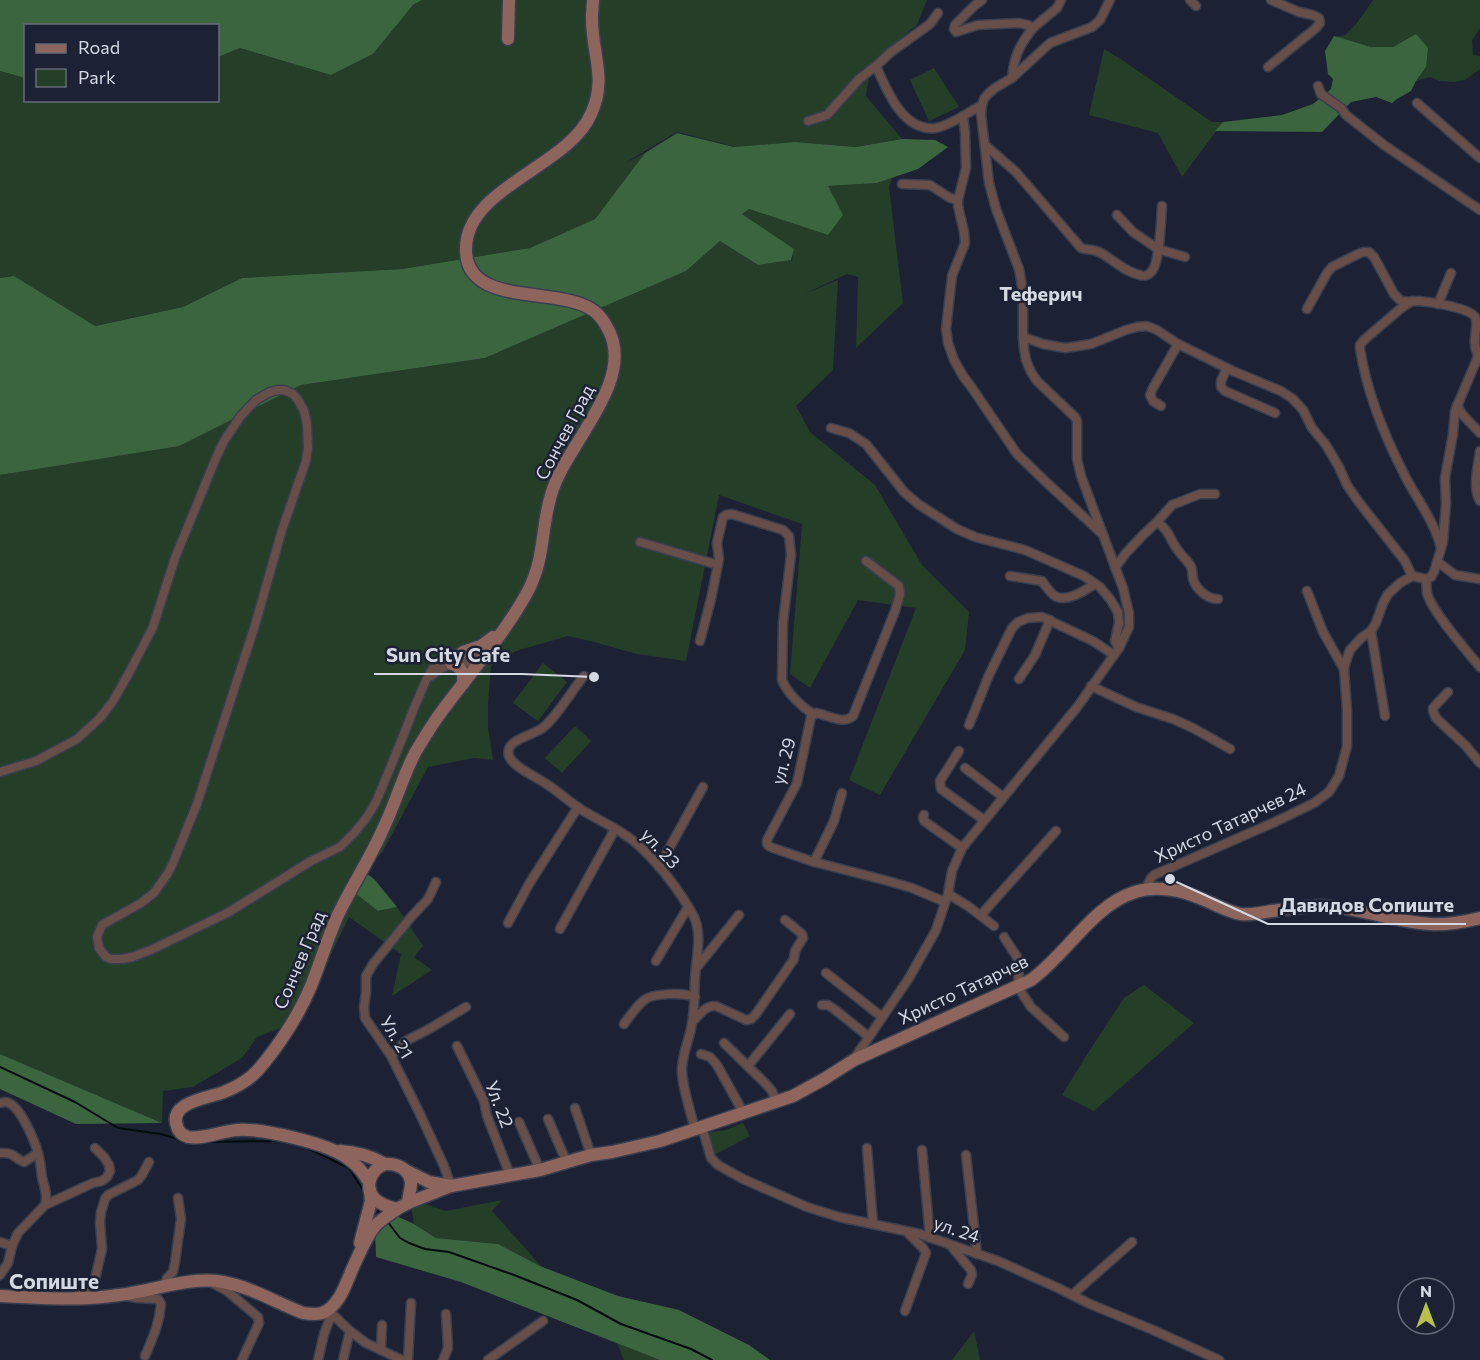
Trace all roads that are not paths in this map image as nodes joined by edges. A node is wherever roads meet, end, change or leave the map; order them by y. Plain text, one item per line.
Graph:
1 (509, 0) edge
2 (593, 0) edge
3 (982, 0) edge
4 (1061, 0) edge
5 (1110, 0) edge
6 (1272, 0) edge
7 (938, 13) dead end
8 (1033, 28) junction
9 (508, 39) dead end
10 (876, 66) junction
11 (1268, 67) dead end
12 (1012, 78) junction
13 (1318, 86) dead end
14 (1417, 103) dead end
15 (982, 105) junction
16 (963, 116) junction
17 (808, 120) dead end
18 (985, 145) junction
19 (1480, 158) edge
20 (902, 184) dead end
21 (958, 200) junction
22 (1162, 207) dead end
23 (1480, 210) edge
24 (1117, 214) dead end
25 (1158, 249) junction
26 (1185, 257) dead end
27 (1451, 273) dead end
28 (1412, 301) junction
29 (1438, 304) junction
30 (1307, 309) dead end
31 (1023, 336) junction
32 (1178, 344) junction
33 (1479, 354) edge
34 (1227, 368) junction
35 (1457, 405) junction
36 (1161, 406) dead end
37 (1275, 413) dead end
38 (831, 428) dead end
39 (1480, 433) edge
40 (1480, 451) edge
41 (1215, 494) dead end
42 (1480, 501) edge
43 (1158, 522) junction
44 (1102, 534) junction
45 (640, 542) dead end
46 (1441, 548) junction
47 (866, 561) dead end
48 (1438, 562) junction
49 (718, 565) junction
50 (1114, 567) junction
51 (1010, 576) dead end
52 (1412, 576) junction
53 (1426, 579) junction
54 (1480, 579) edge
55 (1095, 584) junction
56 (1307, 591) dead end
57 (1218, 598) dead end
58 (1050, 620) junction
59 (502, 631) junction
60 (1371, 631) junction
61 (700, 641) dead end
62 (1116, 651) junction
63 (463, 652) junction
64 (452, 664) junction
65 (477, 665) junction
66 (1480, 667) edge
67 (1344, 669) junction
68 (584, 676) dead end
69 (428, 678) junction
70 (1019, 679) dead end
71 (463, 684) junction
72 (1091, 686) junction
73 (1448, 692) dead end
74 (813, 714) junction
75 (1385, 716) dead end
76 (969, 725) dead end
77 (1230, 749) dead end
78 (959, 751) dead end
79 (1480, 763) edge
80 (965, 768) dead end
81 (0, 772) edge
82 (704, 787) dead end
83 (842, 793) dead end
84 (1003, 797) junction
85 (578, 807) junction
86 (924, 814) dead end
87 (984, 820) junction
88 (615, 829) junction
89 (1056, 831) dead end
90 (962, 848) junction
91 (814, 862) junction
92 (659, 867) junction
93 (436, 882) dead end
94 (1145, 890) junction
95 (947, 898) junction
96 (688, 908) junction
97 (739, 915) dead end
98 (981, 915) junction
99 (1480, 918) edge
100 (785, 920) dead end
101 (508, 923) dead end
102 (994, 926) dead end
103 (560, 929) dead end
104 (1004, 937) dead end
105 (656, 961) dead end
106 (696, 970) junction
107 (826, 973) dead end
108 (1018, 987) junction
109 (695, 997) junction
110 (822, 1005) dead end
111 (466, 1007) dead end
112 (790, 1014) dead end
113 (882, 1017) junction
114 (693, 1021) junction
115 (624, 1024) dead end
116 (869, 1037) junction
117 (1064, 1037) dead end
118 (724, 1043) dead end
119 (457, 1046) dead end
120 (701, 1054) dead end
121 (391, 1056) junction
122 (854, 1060) junction
123 (748, 1066) junction
124 (776, 1101) junction
125 (0, 1103) edge
126 (574, 1108) dead end
127 (743, 1112) junction
128 (548, 1119) dead end
129 (519, 1122) dead end
130 (699, 1128) junction
131 (95, 1148) dead end
132 (867, 1148) dead end
133 (922, 1150) dead end
134 (334, 1151) junction
135 (0, 1153) edge
136 (38, 1153) junction
137 (591, 1155) junction
138 (966, 1155) dead end
139 (149, 1162) dead end
140 (567, 1162) junction
141 (385, 1164) junction
142 (405, 1170) junction
143 (540, 1170) junction
144 (510, 1174) junction
145 (369, 1186) junction
146 (451, 1186) junction
147 (178, 1198) dead end
148 (45, 1205) junction
149 (402, 1206) junction
150 (873, 1224) junction
151 (907, 1231) junction
152 (930, 1238) junction
153 (0, 1242) edge
154 (1132, 1242) dead end
155 (949, 1243) junction
156 (12, 1246) junction
157 (977, 1254) junction
158 (356, 1261) junction
159 (0, 1275) edge
160 (208, 1281) junction
161 (968, 1284) dead end
162 (164, 1287) junction
163 (120, 1295) junction
164 (1072, 1295) junction
165 (0, 1296) edge
166 (72, 1298) junction
167 (411, 1303) dead end
168 (330, 1311) junction
169 (905, 1311) dead end
170 (446, 1314) dead end
171 (543, 1321) dead end
172 (382, 1325) dead end
173 (350, 1331) junction
174 (378, 1349) junction
175 (145, 1356) dead end
176 (242, 1360) edge
177 (318, 1360) edge
178 (343, 1360) edge
179 (375, 1360) edge
180 (402, 1360) edge
181 (408, 1360) edge
182 (443, 1360) edge
183 (488, 1360) edge
184 (1219, 1360) edge

1 - 9 main road
2 - 59 main road, Сончев Град
3 - 8 street
4 - 8 street
5 - 12 street
6 - 11 street
7 - 10 street
8 - 12 street
10 - 16 street
10 - 17 street
12 - 15 street
13 - 23 street
14 - 19 street
15 - 16 street
15 - 18 street
16 - 21 street
18 - 25 street
18 - 31 street
20 - 21 street
21 - 44 street
22 - 25 street
24 - 25 street
25 - 26 street
27 - 29 street
28 - 29 street
28 - 30 street
28 - 46 street
29 - 33 street
31 - 32 street
31 - 44 street
32 - 34 street
32 - 36 street
33 - 35 street
34 - 37 street
34 - 52 street
35 - 39 street
35 - 46 street
38 - 55 street
40 - 42 street
41 - 43 street
43 - 50 street
43 - 57 street
44 - 50 street
45 - 49 street
46 - 48 street
47 - 74 street
48 - 53 street
48 - 54 street
49 - 61 street
49 - 74 street
50 - 62 street
51 - 55 street
52 - 53 street
52 - 60 street
53 - 66 street
55 - 62 street
56 - 67 street
58 - 62 street
58 - 70 street
58 - 76 street
59 - 63 main road
59 - 65 main road
60 - 67 street
60 - 75 street
62 - 72 street
63 - 65 street
63 - 69 street
64 - 65 street
64 - 69 street
64 - 71 main road
65 - 71 main road
67 - 94 street, Христо Татарчев 24
68 - 85 street, ул. 23
69 - 81 street
71 - 134 main road, Сончев Град
72 - 77 street
72 - 84 street
73 - 79 street
74 - 91 street, ул. 29
78 - 87 street
80 - 84 street
82 - 92 street
83 - 91 street
84 - 87 street
85 - 88 street, ул. 23
85 - 101 street
86 - 90 street
87 - 90 street
88 - 92 street, ул. 23
88 - 103 street
89 - 98 street
90 - 95 street
91 - 95 street, ул. 29
92 - 96 street, ул. 23
93 - 121 street, Ул. 21
94 - 99 main road, Христо Татарчев
94 - 108 main road, Христо Татарчев
95 - 98 street, ул. 29
95 - 113 street
96 - 105 street
96 - 106 street, ул. 23
97 - 106 street
98 - 102 street, ул. 29
100 - 114 street
104 - 108 street
106 - 109 street, ул. 23
107 - 113 street
108 - 117 street
108 - 122 main road, Христо Татарчев
109 - 114 street, ул. 23
109 - 115 street
110 - 116 street
111 - 121 street
112 - 123 street
113 - 116 street
114 - 130 street, ул. 23
116 - 122 street
118 - 123 street
119 - 144 street, Ул. 22
120 - 127 street
121 - 146 street, Ул. 21
122 - 124 main road, Христо Татарчев
123 - 124 street
124 - 127 main road, Христо Татарчев
125 - 136 street
126 - 137 street
127 - 130 main road, Христо Татарчев
128 - 140 street
129 - 143 street
130 - 137 main road, Христо Татарчев
130 - 150 street, ул. 24
131 - 148 street
132 - 150 street
133 - 152 street
134 - 141 main road
134 - 145 main road
135 - 136 street
136 - 148 street
137 - 140 main road, Христо Татарчев
138 - 157 street
139 - 166 street
140 - 143 main road, Христо Татарчев
141 - 142 main road
141 - 145 main road
142 - 146 main road, Христо Татарчев
142 - 149 main road
143 - 144 main road, Христо Татарчев
144 - 146 main road, Христо Татарчев
145 - 149 main road
145 - 158 main road, Христо Татарчев
146 - 149 main road, Христо Татарчев
147 - 162 street
148 - 156 street
149 - 158 main road, Христо Татарчев
150 - 151 street, ул. 24
151 - 152 street, ул. 24
151 - 169 street
152 - 155 street, ул. 24
153 - 156 street
154 - 164 street
155 - 157 street, ул. 24
155 - 161 street
156 - 159 street
157 - 164 street, ул. 24
158 - 168 main road, Христо Татарчев
160 - 162 main road
160 - 168 main road
160 - 176 street
162 - 163 main road
163 - 166 main road
163 - 175 street
164 - 184 street, ул. 24
165 - 166 main road
167 - 181 street
168 - 173 street
168 - 177 street
170 - 182 street
171 - 183 street
172 - 174 street
173 - 174 street
173 - 178 street
174 - 179 street
174 - 180 street

